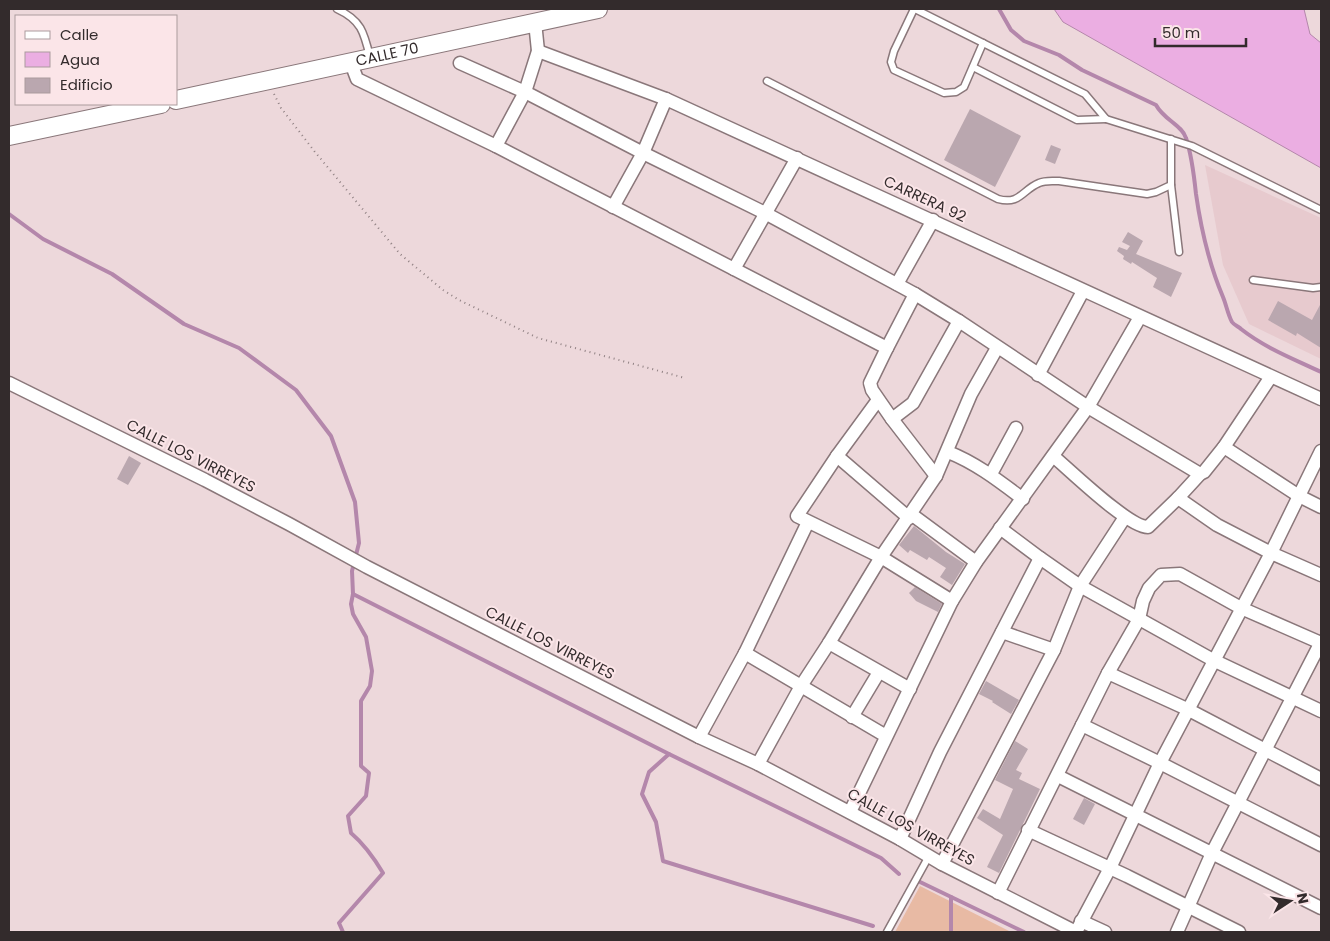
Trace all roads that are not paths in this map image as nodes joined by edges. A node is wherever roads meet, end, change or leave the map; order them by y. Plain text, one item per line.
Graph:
1 (337, 9) edge
2 (598, 9) edge
3 (914, 9) edge
4 (535, 22) junction
5 (983, 43) junction
6 (538, 51) junction
7 (371, 58) junction
8 (351, 63) junction
9 (460, 63) dead end
10 (973, 67) junction
11 (767, 81) dead end
12 (525, 92) junction
13 (666, 99) junction
14 (178, 100) edge
15 (155, 105) edge
16 (1106, 119) junction
17 (9, 136) edge
18 (1171, 139) junction
19 (496, 146) junction
20 (643, 153) junction
21 (797, 158) junction
22 (1171, 185) junction
23 (613, 207) junction
24 (1321, 210) edge
25 (765, 213) junction
26 (933, 220) junction
27 (1179, 252) dead end
28 (734, 269) junction
29 (1253, 280) dead end
30 (897, 284) junction
31 (1321, 287) edge
32 (1083, 291) junction
33 (915, 294) junction
34 (1140, 317) junction
35 (958, 321) junction
36 (886, 348) junction
37 (997, 348) junction
38 (1038, 375) junction
39 (1270, 378) junction
40 (9, 383) edge
41 (878, 400) junction
42 (1321, 400) edge
43 (1088, 407) junction
44 (892, 419) junction
45 (1016, 428) dead end
46 (1224, 447) junction
47 (1321, 451) edge
48 (948, 452) junction
49 (837, 456) junction
50 (1053, 456) junction
51 (991, 474) junction
52 (1200, 474) junction
53 (936, 476) junction
54 (1300, 496) junction
55 (1178, 498) junction
56 (1023, 499) junction
57 (1321, 508) edge
58 (910, 516) junction
59 (1125, 517) junction
60 (808, 522) junction
61 (1000, 528) junction
62 (1271, 553) junction
63 (881, 557) junction
64 (1040, 558) junction
65 (976, 562) junction
66 (1321, 575) edge
67 (1080, 586) junction
68 (952, 601) junction
69 (1241, 608) junction
70 (1139, 619) junction
71 (1002, 632) junction
72 (829, 643) junction
73 (1321, 643) edge
74 (1054, 650) junction
75 (745, 653) junction
76 (1213, 660) junction
77 (879, 672) junction
78 (1108, 673) junction
79 (801, 686) junction
80 (910, 689) junction
81 (1293, 697) junction
82 (1187, 709) junction
83 (1321, 712) edge
84 (852, 717) junction
85 (1082, 725) junction
86 (886, 736) junction
87 (698, 737) junction
88 (1264, 749) junction
89 (1160, 762) junction
90 (758, 764) junction
91 (1058, 776) junction
92 (1321, 779) edge
93 (1238, 802) junction
94 (850, 812) junction
95 (1136, 814) junction
96 (1028, 830) junction
97 (900, 839) junction
98 (1321, 845) edge
99 (1212, 853) junction
100 (929, 856) junction
101 (942, 864) junction
102 (1110, 868) junction
103 (998, 893) junction
104 (1188, 906) junction
105 (1321, 908) edge
106 (1077, 928) edge
107 (887, 932) edge
108 (1105, 932) edge
109 (1177, 932) edge
110 (1239, 932) edge

1 - 7 lane
2 - 4 street, CALLE 70
3 - 5 lane
3 - 10 lane
4 - 6 street
4 - 7 street, CALLE 70
5 - 10 lane
5 - 16 lane
6 - 12 street
6 - 13 street, CARRERA 92
7 - 8 street, CALLE 70
8 - 14 street, CALLE 70
8 - 19 street
9 - 12 street
10 - 16 lane
11 - 22 lane
12 - 19 street
12 - 20 street
13 - 20 street
13 - 21 street, CARRERA 92
15 - 17 street
16 - 18 lane
18 - 22 lane
18 - 24 lane
19 - 23 street
20 - 23 street
20 - 25 street
21 - 25 street
21 - 26 street, CARRERA 92
22 - 27 lane
23 - 28 street
25 - 28 street
25 - 30 street
26 - 30 street
26 - 32 street, CARRERA 92
28 - 36 street
29 - 31 lane
30 - 33 street
32 - 34 street, CARRERA 92
32 - 38 street
33 - 35 street
33 - 36 street
34 - 39 street, CARRERA 92
34 - 43 street
35 - 37 street
35 - 44 street
36 - 41 street
37 - 38 street
37 - 48 street
38 - 43 street
39 - 42 street, CARRERA 92
39 - 46 street
40 - 87 street, CALLE LOS VIRREYES
41 - 44 street
41 - 49 street
43 - 50 street
43 - 52 street
44 - 53 street
45 - 51 street
46 - 52 street
46 - 54 street
47 - 54 street
48 - 51 street
48 - 53 street
49 - 58 street
49 - 60 street
50 - 56 street
50 - 59 street
51 - 56 street
52 - 55 street
53 - 58 street
54 - 57 street
54 - 62 street
55 - 59 street
55 - 62 street
56 - 61 street
58 - 63 street
58 - 65 street
59 - 67 street
60 - 63 street
60 - 75 street
61 - 64 street
61 - 65 street
62 - 66 street
62 - 69 street
63 - 68 street
63 - 72 street
64 - 67 street
64 - 71 street
65 - 68 street
67 - 70 street
67 - 74 street
68 - 80 street
69 - 70 street
69 - 73 street
69 - 76 street
70 - 76 street
70 - 78 street
71 - 74 street
71 - 97 street
72 - 77 street
72 - 79 street
73 - 81 street
74 - 101 street
75 - 79 street
75 - 87 street
76 - 81 street
76 - 82 street
77 - 80 street
77 - 84 street
78 - 82 street
78 - 85 street
79 - 84 street
79 - 90 street
80 - 86 street
81 - 83 street
81 - 88 street
82 - 88 street
82 - 89 street
84 - 86 street
85 - 89 street
85 - 91 street
86 - 94 street
87 - 90 street, CALLE LOS VIRREYES
88 - 92 street
88 - 93 street
89 - 93 street
89 - 95 street
90 - 94 street, CALLE LOS VIRREYES
91 - 95 street
91 - 96 street
93 - 98 street
93 - 99 street
94 - 97 street, CALLE LOS VIRREYES
95 - 99 street
95 - 102 street
96 - 102 street
96 - 103 street
97 - 100 street, CALLE LOS VIRREYES
99 - 104 street
99 - 105 street
100 - 101 street, CALLE LOS VIRREYES
100 - 107 lane
101 - 103 street, CALLE LOS VIRREYES
102 - 104 street
102 - 106 street
103 - 106 street, CALLE LOS VIRREYES
104 - 109 street
104 - 110 street
106 - 108 street, CALLE LOS VIRREYES

